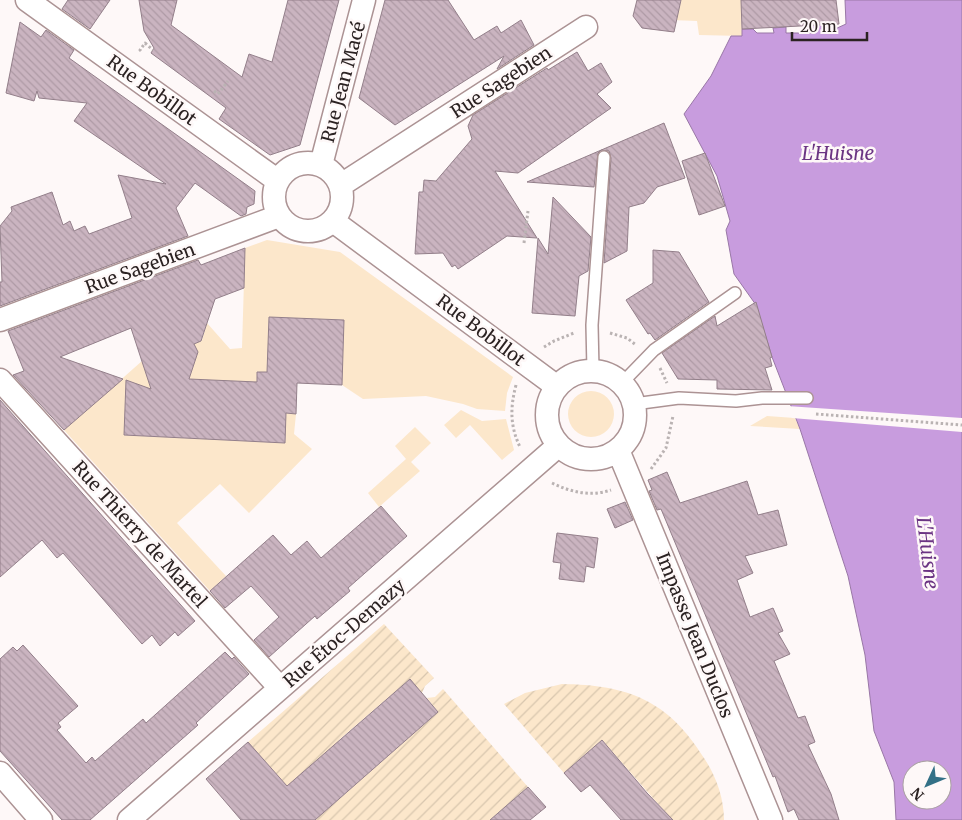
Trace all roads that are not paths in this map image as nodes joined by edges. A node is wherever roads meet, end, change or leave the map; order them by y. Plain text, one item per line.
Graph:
1 (27, 0) edge
2 (364, 0) edge
3 (586, 27) dead end
4 (604, 157) dead end
5 (321, 164) junction
6 (278, 181) junction
7 (341, 185) junction
8 (279, 216) junction
9 (333, 221) junction
10 (735, 293) dead end
11 (0, 320) edge
12 (593, 370) junction
13 (0, 380) edge
14 (622, 383) junction
15 (556, 386) junction
16 (806, 398) dead end
17 (634, 404) junction
18 (559, 445) junction
19 (618, 450) junction
20 (280, 688) junction
21 (0, 774) edge
22 (41, 820) edge
23 (129, 820) edge
24 (771, 820) edge

1 - 6 street, Rue Bobillot
2 - 5 street, Rue Jean Macé
3 - 7 street, Rue Sagebien
4 - 12 lane
5 - 6 street
5 - 7 street
6 - 8 street
7 - 9 street
8 - 9 street
8 - 11 street, Rue Sagebien
9 - 15 street, Rue Bobillot
10 - 14 lane
12 - 14 street
12 - 15 street
13 - 20 street, Rue Thierry de Martel
14 - 17 street
15 - 18 street
16 - 17 lane
17 - 19 street
18 - 19 street
18 - 20 street, Rue Étoc-Demazy
19 - 24 street, Impasse Jean Duclos
20 - 23 street, Rue Étoc-Demazy
21 - 22 street

